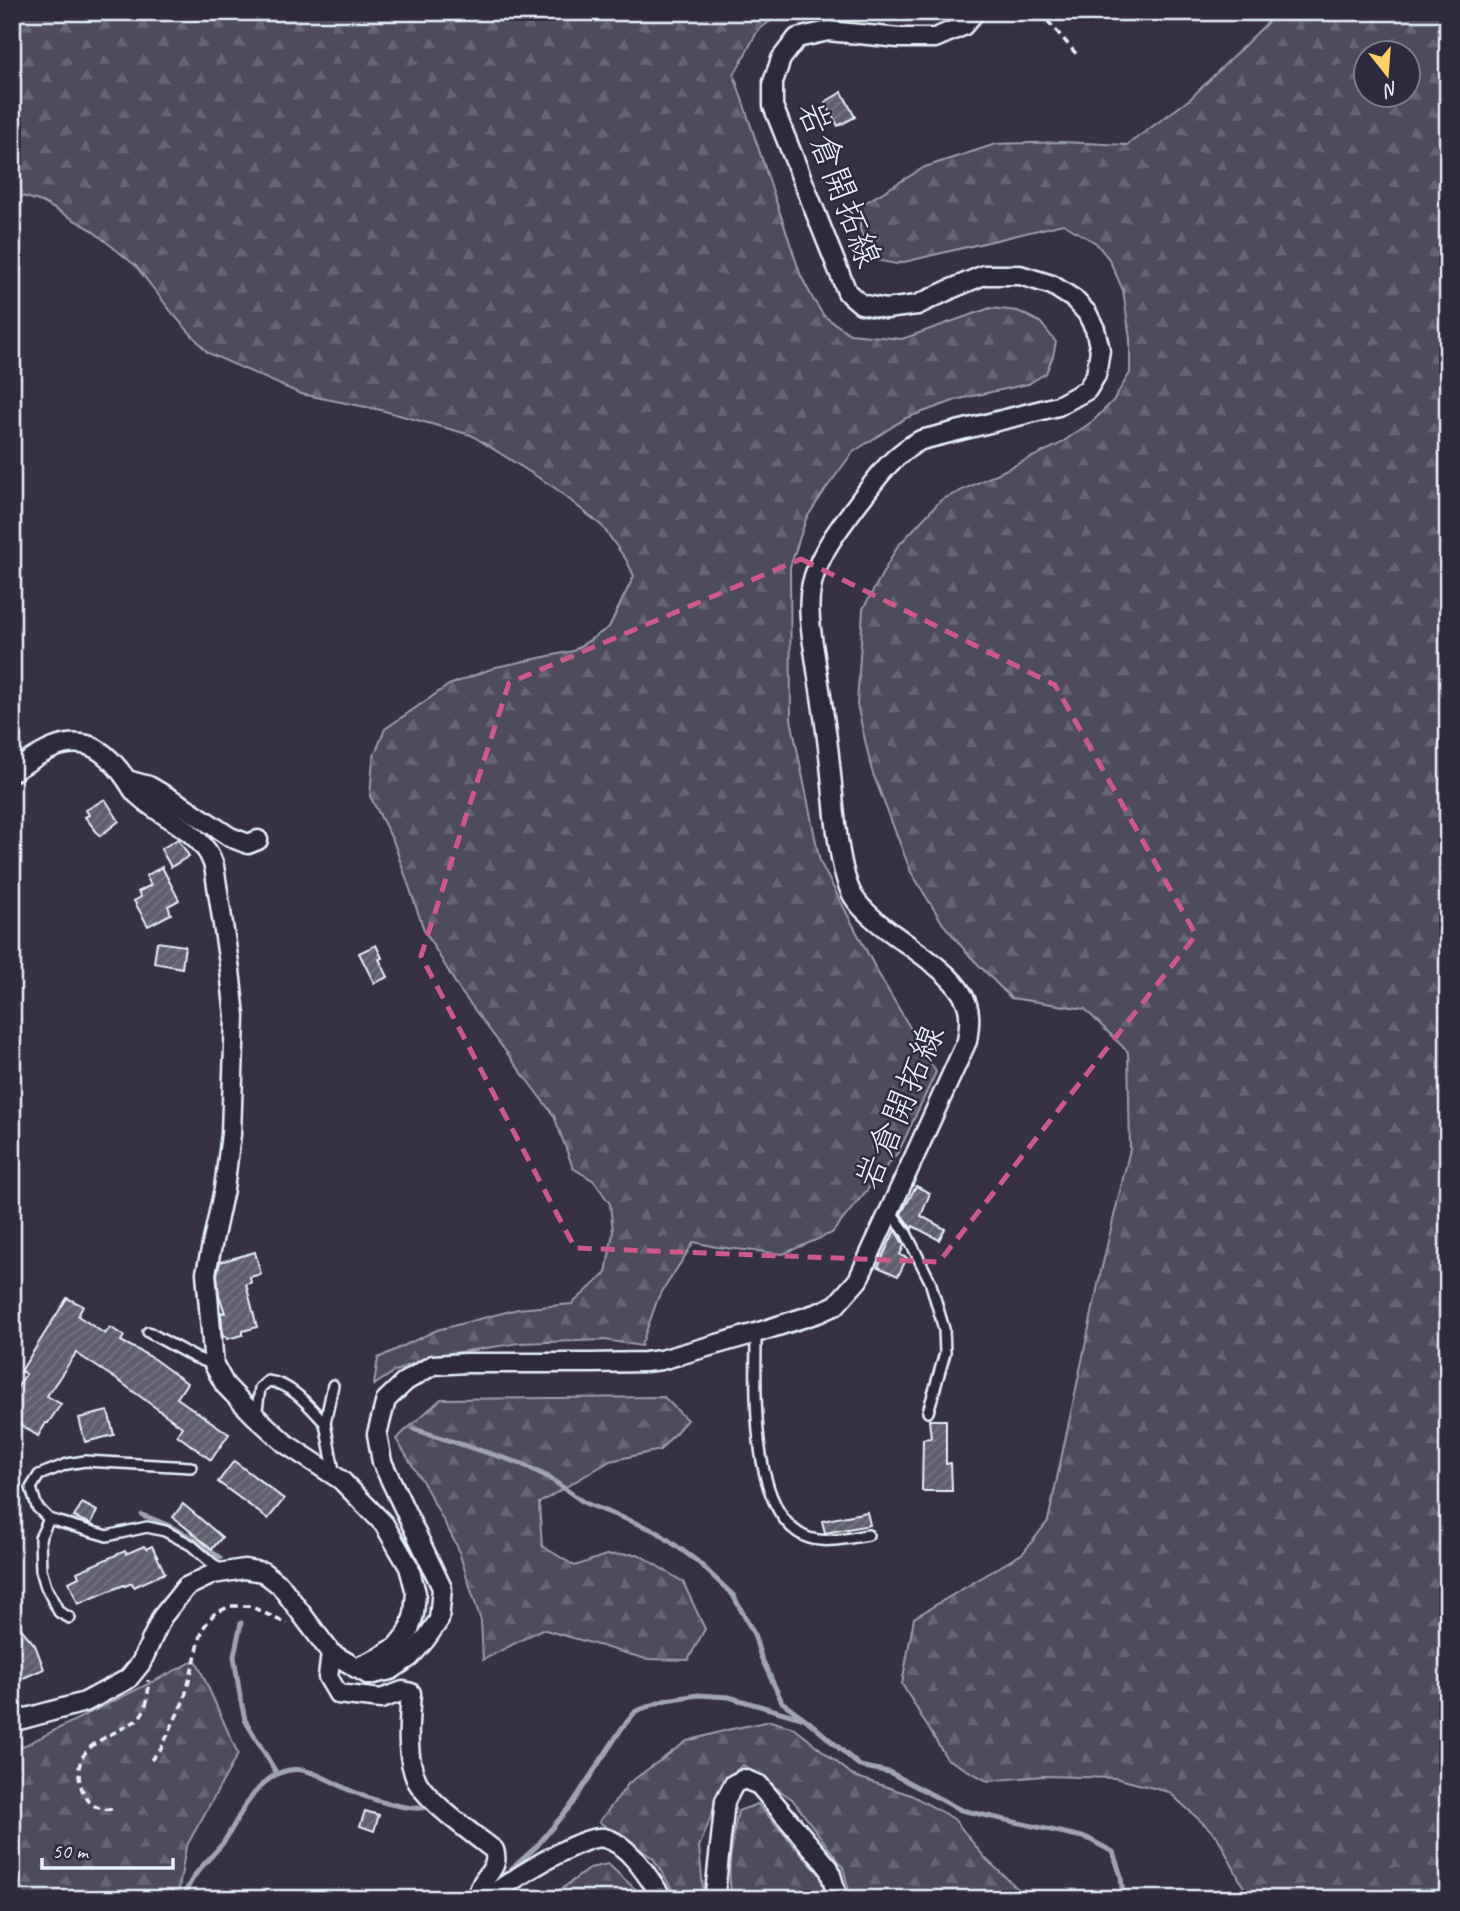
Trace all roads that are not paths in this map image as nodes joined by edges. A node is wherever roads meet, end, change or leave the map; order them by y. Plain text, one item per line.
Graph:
1 (975, 12) edge
2 (12, 772) edge
3 (127, 780) junction
4 (258, 840) dead end
5 (890, 1211) junction
6 (148, 1332) dead end
7 (756, 1333) junction
8 (214, 1365) junction
9 (333, 1385) dead end
10 (928, 1412) dead end
11 (256, 1417) junction
12 (325, 1423) junction
13 (191, 1466) dead end
14 (336, 1477) junction
15 (49, 1520) junction
16 (868, 1535) dead end
17 (222, 1572) junction
18 (70, 1618) dead end
19 (331, 1653) junction
20 (356, 1668) junction
21 (12, 1722) edge
22 (476, 1899) edge
23 (486, 1899) edge
24 (663, 1899) edge
25 (717, 1899) edge
26 (838, 1899) edge

1 - 5 street, 岩倉開拓線
2 - 3 street
3 - 4 street
3 - 8 street
5 - 7 street, 岩倉開拓線
5 - 10 lane
6 - 8 lane
7 - 16 lane
7 - 20 street, 岩倉開拓線
8 - 11 street
9 - 12 lane
11 - 12 lane
11 - 14 street
12 - 14 lane
13 - 15 lane
14 - 20 street
15 - 17 lane
15 - 18 lane
17 - 19 street, 岩倉開拓線
17 - 21 street, 岩倉開拓線
19 - 20 street, 岩倉開拓線
19 - 22 street
23 - 24 street
25 - 26 street

